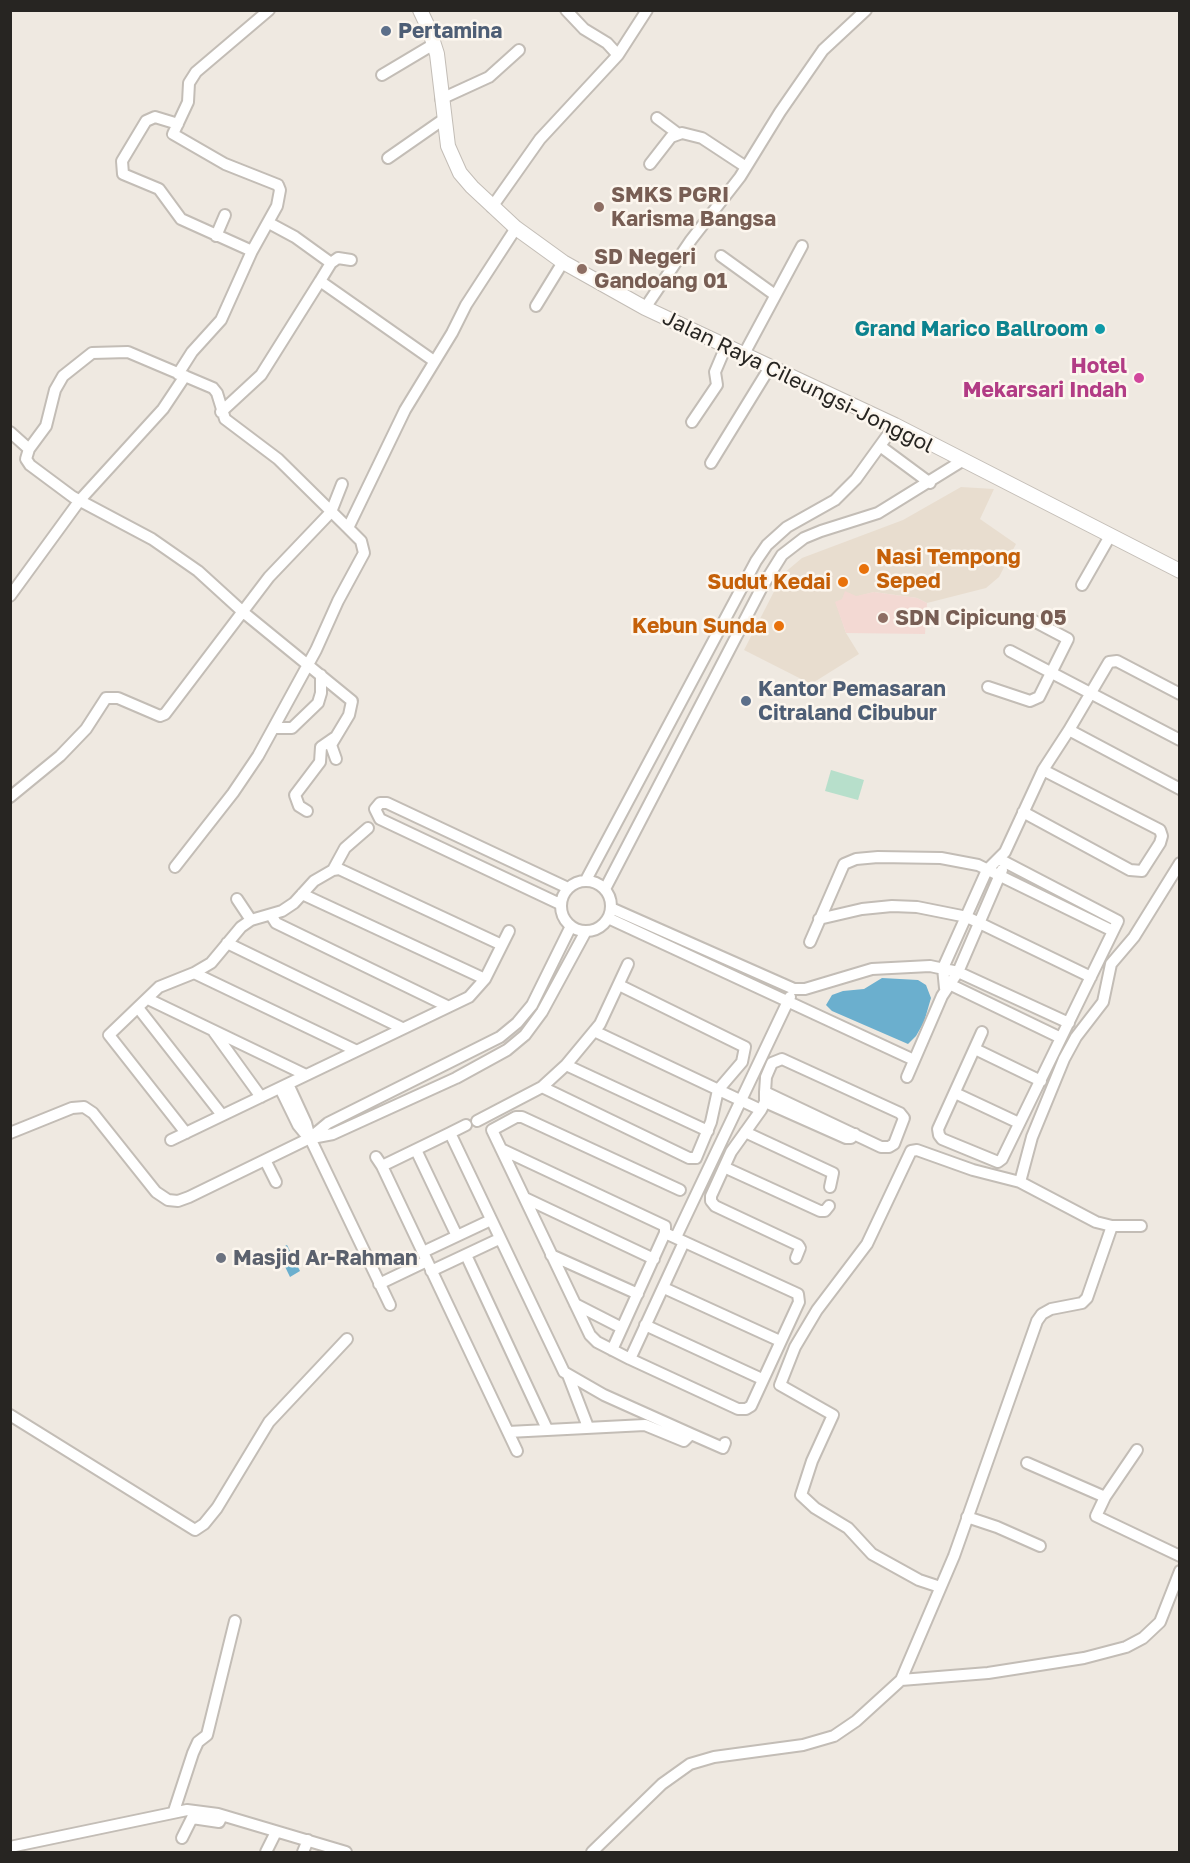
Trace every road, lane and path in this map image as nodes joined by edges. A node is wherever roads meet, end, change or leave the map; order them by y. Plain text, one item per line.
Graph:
1 (269, 10) edge
2 (420, 10) edge
3 (566, 10) edge
4 (647, 10) edge
5 (866, 10) edge
6 (434, 44) junction
7 (519, 50) dead end
8 (618, 55) junction
9 (382, 75) dead end
10 (441, 99) junction
11 (657, 118) dead end
12 (444, 119) junction
13 (178, 124) junction
14 (677, 133) junction
15 (388, 158) dead end
16 (650, 164) dead end
17 (746, 166) junction
18 (492, 207) junction
19 (225, 214) dead end
20 (269, 222) junction
21 (516, 228) junction
22 (216, 237) junction
23 (802, 246) dead end
24 (252, 252) junction
25 (721, 256) dead end
26 (351, 260) dead end
27 (563, 262) junction
28 (331, 263) junction
29 (320, 281) junction
30 (775, 295) junction
31 (537, 306) dead end
32 (645, 308) junction
33 (726, 346) junction
34 (744, 354) junction
35 (434, 361) junction
36 (770, 366) junction
37 (181, 375) junction
38 (221, 412) junction
39 (692, 422) dead end
40 (895, 425) junction
41 (13, 438) edge
42 (880, 446) junction
43 (29, 449) junction
44 (962, 461) junction
45 (711, 464) dead end
46 (930, 483) junction
47 (342, 484) dead end
48 (80, 500) junction
49 (331, 512) junction
50 (348, 528) junction
51 (1110, 536) junction
52 (1179, 571) edge
53 (1082, 585) dead end
54 (10, 596) edge
55 (243, 612) junction
56 (1032, 620) dead end
57 (1010, 651) dead end
58 (707, 653) junction
59 (724, 661) junction
60 (308, 663) junction
61 (1051, 671) junction
62 (321, 675) junction
63 (988, 687) dead end
64 (1091, 694) junction
65 (1179, 694) edge
66 (675, 713) junction
67 (692, 723) junction
68 (274, 728) junction
69 (1069, 730) junction
70 (334, 738) junction
71 (1179, 740) edge
72 (336, 759) dead end
73 (1043, 770) junction
74 (1179, 789) edge
75 (10, 797) edge
76 (307, 811) dead end
77 (1023, 812) junction
78 (368, 828) dead end
79 (1002, 857) junction
80 (175, 867) dead end
81 (1178, 867) edge
82 (333, 870) junction
83 (987, 870) junction
84 (1001, 877) junction
85 (585, 880) junction
86 (567, 888) junction
87 (605, 889) junction
88 (302, 894) junction
89 (237, 899) dead end
90 (560, 904) junction
91 (609, 913) junction
92 (271, 915) junction
93 (967, 917) junction
94 (819, 919) junction
95 (250, 920) junction
96 (979, 922) junction
97 (571, 926) junction
98 (647, 930) junction
99 (509, 931) dead end
100 (586, 931) junction
101 (1113, 931) junction
102 (810, 942) dead end
103 (227, 943) junction
104 (502, 945) junction
105 (628, 964) dead end
106 (943, 968) junction
107 (958, 972) junction
108 (195, 973) junction
109 (1091, 977) junction
110 (485, 979) junction
111 (946, 984) junction
112 (619, 985) junction
113 (794, 989) junction
114 (148, 999) junction
115 (788, 1002) junction
116 (447, 1006) junction
117 (139, 1009) junction
118 (1069, 1023) junction
119 (402, 1028) junction
120 (212, 1030) junction
121 (594, 1031) junction
122 (982, 1032) dead end
123 (1061, 1038) junction
124 (975, 1049) junction
125 (355, 1050) junction
126 (914, 1060) junction
127 (566, 1065) junction
128 (306, 1075) junction
129 (907, 1077) dead end
130 (1041, 1081) junction
131 (284, 1086) junction
132 (542, 1087) junction
133 (718, 1090) junction
134 (955, 1092) junction
135 (261, 1097) junction
136 (740, 1101) junction
137 (764, 1101) junction
138 (222, 1115) junction
139 (477, 1121) dead end
140 (1019, 1123) junction
141 (466, 1125) dead end
142 (708, 1131) junction
143 (745, 1132) junction
144 (10, 1133) edge
145 (186, 1133) junction
146 (450, 1133) junction
147 (310, 1138) junction
148 (171, 1140) dead end
149 (501, 1149) junction
150 (416, 1150) junction
151 (265, 1160) junction
152 (726, 1168) junction
153 (276, 1182) dead end
154 (1020, 1182) junction
155 (830, 1187) dead end
156 (680, 1190) dead end
157 (525, 1198) junction
158 (829, 1206) dead end
159 (491, 1220) junction
160 (1112, 1226) junction
161 (1141, 1226) dead end
162 (457, 1236) junction
163 (675, 1237) junction
164 (500, 1239) junction
165 (466, 1255) junction
166 (551, 1255) junction
167 (796, 1258) dead end
168 (654, 1259) junction
169 (427, 1261) junction
170 (379, 1284) junction
171 (664, 1288) junction
172 (638, 1294) junction
173 (575, 1304) junction
174 (390, 1305) dead end
175 (645, 1325) junction
176 (622, 1329) junction
177 (347, 1339) dead end
178 (780, 1341) junction
179 (612, 1350) junction
180 (630, 1359) junction
181 (568, 1375) junction
182 (762, 1379) junction
183 (10, 1414) edge
184 (647, 1420) junction
185 (588, 1427) junction
186 (548, 1429) junction
187 (508, 1432) junction
188 (725, 1443) dead end
189 (517, 1450) dead end
190 (1137, 1450) dead end
191 (1027, 1462) dead end
192 (1105, 1497) junction
193 (967, 1517) junction
194 (1040, 1546) dead end
195 (1179, 1556) edge
196 (1179, 1571) edge
197 (940, 1587) junction
198 (235, 1621) dead end
199 (901, 1680) junction
200 (174, 1811) junction
201 (222, 1816) junction
202 (276, 1832) junction
203 (182, 1838) dead end
204 (308, 1840) junction
205 (10, 1847) edge
206 (266, 1852) edge
207 (303, 1852) edge
208 (346, 1852) edge
209 (592, 1852) edge

1 - 13 street
2 - 6 main road, Jalan Raya Cileungsi-Jonggol
3 - 8 street
4 - 8 street
5 - 17 street
6 - 9 street
6 - 10 main road, Jalan Raya Cileungsi-Jonggol
7 - 10 street
8 - 18 street
10 - 12 main road, Jalan Raya Cileungsi-Jonggol
11 - 14 street
12 - 15 street
12 - 18 main road, Jalan Raya Cileungsi-Jonggol
13 - 20 street
13 - 22 street
14 - 16 street
14 - 17 street
17 - 32 street
18 - 21 main road, Jalan Raya Cileungsi-Jonggol
19 - 22 street
20 - 24 street
20 - 28 street
21 - 27 main road, Jalan Raya Cileungsi-Jonggol
21 - 35 street
22 - 24 street
23 - 30 street
24 - 37 street
25 - 30 street
26 - 28 street
27 - 31 street
27 - 32 main road, Jalan Raya Cileungsi-Jonggol
28 - 29 street
29 - 35 street
29 - 38 street
30 - 34 street
32 - 33 main road, Jalan Raya Cileungsi-Jonggol
33 - 34 main road, Jalan Raya Cileungsi-Jonggol
33 - 39 street
34 - 36 main road, Jalan Raya Cileungsi-Jonggol
35 - 50 street
36 - 40 main road, Jalan Raya Cileungsi-Jonggol
36 - 45 street
37 - 38 street
37 - 43 street
37 - 48 street
38 - 49 street
40 - 42 street
40 - 44 main road, Jalan Raya Cileungsi-Jonggol
41 - 43 street
42 - 46 street
42 - 58 street
43 - 48 street
44 - 46 street
44 - 51 main road, Jalan Raya Cileungsi-Jonggol
46 - 59 street
47 - 49 street
48 - 54 street
48 - 55 street
49 - 50 street
49 - 55 street
50 - 60 street
51 - 52 main road, Jalan Raya Cileungsi-Jonggol
51 - 53 street
55 - 60 street
55 - 75 street
56 - 61 street
57 - 61 street
58 - 59 street
58 - 66 street
59 - 67 street
60 - 62 street
60 - 68 street
61 - 63 street
61 - 64 street
62 - 68 street
62 - 70 street
64 - 65 street
64 - 69 street
64 - 71 street
66 - 67 street
66 - 85 street
67 - 87 street
68 - 80 street
69 - 73 street
69 - 74 street
70 - 72 street
70 - 76 street
73 - 77 street
73 - 77 street
77 - 79 street
78 - 82 street
79 - 83 street
79 - 84 street
79 - 101 street
81 - 154 street
82 - 88 street
82 - 104 street
83 - 84 street
83 - 93 street
83 - 94 street
84 - 96 street
84 - 101 street
85 - 86 street
85 - 87 street
86 - 90 street
86 - 90 street
87 - 91 street
88 - 92 street
88 - 110 street
89 - 95 street
90 - 97 street
91 - 98 street
91 - 100 street
92 - 95 street
92 - 116 street
93 - 94 street
93 - 96 street
93 - 106 street
94 - 102 street
95 - 103 street
96 - 107 street
96 - 109 street
97 - 100 street
97 - 147 street
98 - 113 street
98 - 115 street
99 - 104 street
100 - 147 street
101 - 109 street
103 - 108 street
103 - 119 street
104 - 110 street
105 - 112 street
106 - 107 street
106 - 111 street
106 - 113 street
107 - 111 street
107 - 118 street
108 - 114 street
108 - 125 street
109 - 118 street
110 - 116 street
111 - 123 street
111 - 126 street
112 - 121 street
112 - 133 street
113 - 115 street
114 - 117 street
114 - 120 street
115 - 126 street
115 - 136 street
116 - 119 street
117 - 138 street
117 - 145 street
118 - 123 street
119 - 125 street
120 - 128 street
120 - 135 street
121 - 127 street
121 - 133 street
122 - 124 street
123 - 130 street
124 - 130 street
124 - 134 street
125 - 128 street
126 - 129 street
127 - 132 street
127 - 142 street
128 - 131 street
130 - 140 street
131 - 135 street
131 - 147 street
132 - 139 street
132 - 142 street
133 - 136 street
133 - 142 street
134 - 140 street
134 - 140 street
135 - 138 street
136 - 137 street
136 - 163 street
137 - 137 street
137 - 143 street
138 - 145 street
141 - 146 street
143 - 152 street
143 - 155 street
144 - 151 street
145 - 148 street
146 - 150 street
146 - 159 street
147 - 151 street
147 - 170 street
149 - 156 street
149 - 157 street
149 - 163 street
150 - 162 street
150 - 169 street
151 - 153 street
152 - 158 street
152 - 167 street
154 - 160 street
154 - 197 street
157 - 166 street
157 - 168 street
159 - 162 street
159 - 164 street
160 - 161 street
160 - 193 street
162 - 169 street
163 - 168 street
163 - 171 street
163 - 178 street
164 - 165 street
164 - 181 street
165 - 169 street
165 - 186 street
166 - 172 street
166 - 173 street
168 - 172 street
169 - 170 street
169 - 187 street
170 - 174 street
171 - 175 street
171 - 178 street
172 - 176 street
173 - 176 street
173 - 179 street
175 - 180 street
175 - 182 street
176 - 179 street
177 - 183 street
178 - 182 street
179 - 180 street
180 - 182 street
181 - 184 street
181 - 185 street
184 - 185 street
184 - 188 street
185 - 186 street
186 - 187 street
187 - 189 street
190 - 192 street
191 - 192 street
192 - 195 street
193 - 194 street
193 - 197 street
196 - 199 street
197 - 199 street
198 - 200 street
199 - 209 street
200 - 201 street
200 - 205 street
201 - 202 street
201 - 203 street
202 - 204 street
202 - 206 street
204 - 207 street
204 - 208 street

